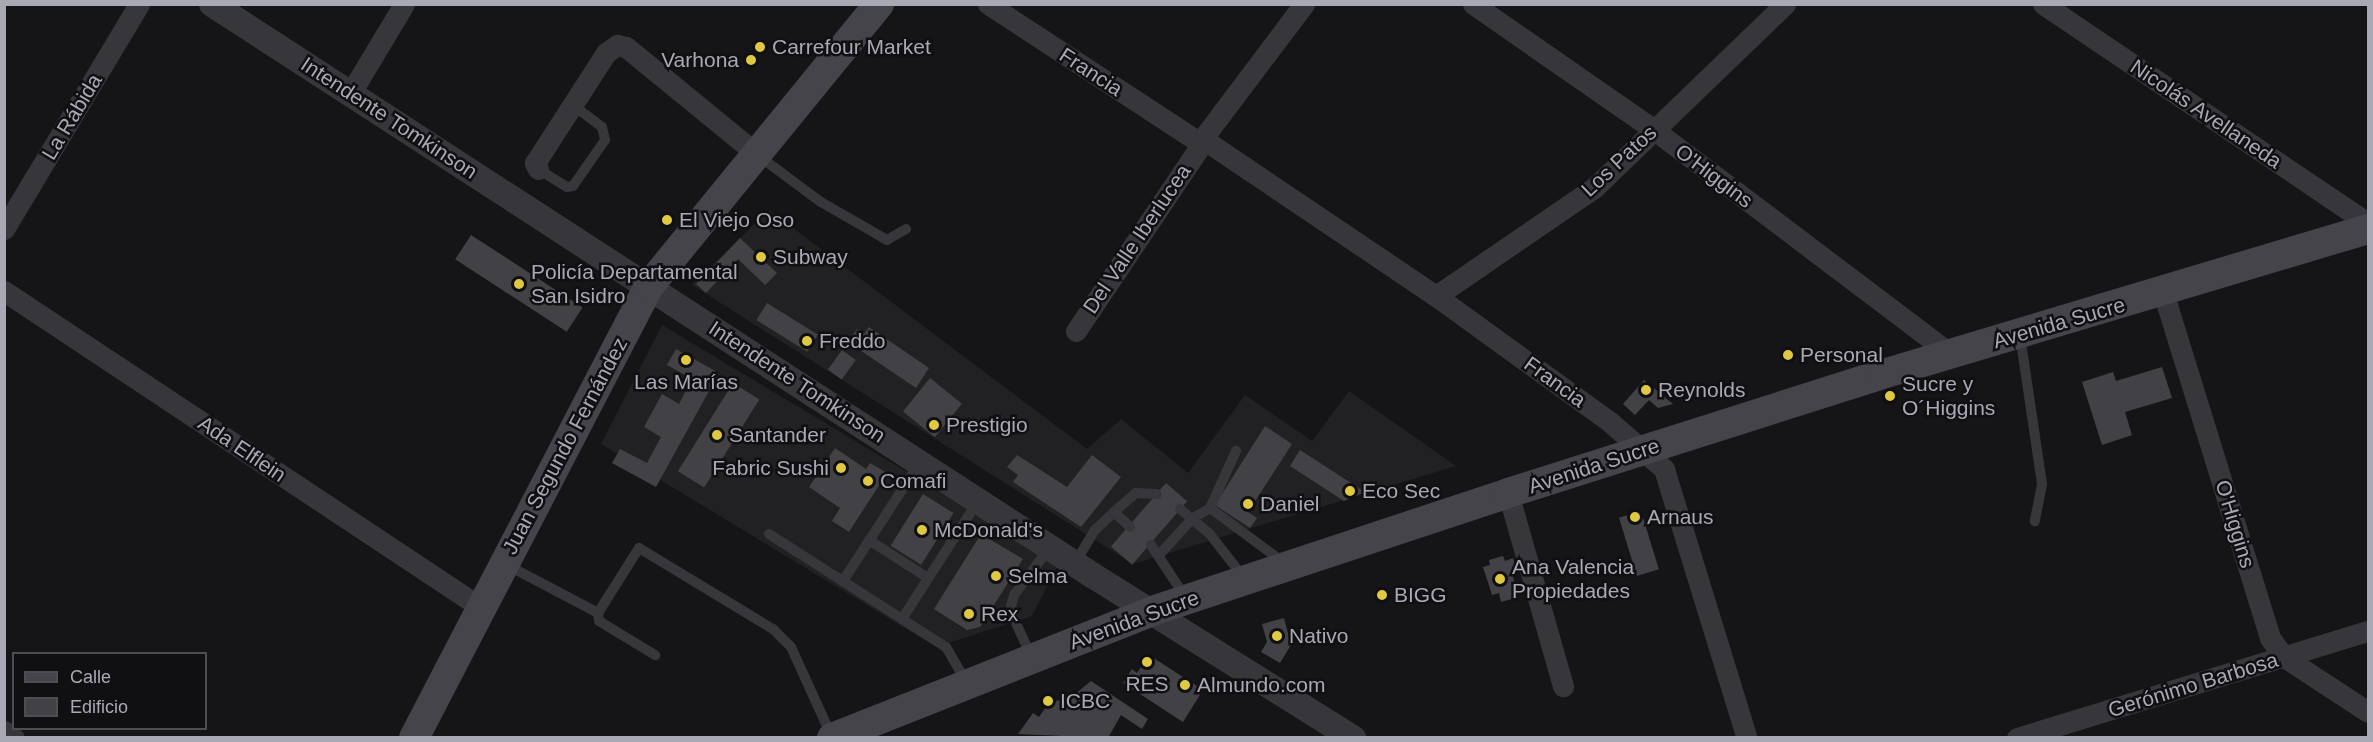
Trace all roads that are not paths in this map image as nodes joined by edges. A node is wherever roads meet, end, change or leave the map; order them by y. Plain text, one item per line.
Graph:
1 (139, 4) edge
2 (212, 4) edge
3 (404, 4) edge
4 (879, 4) edge
5 (988, 4) edge
6 (1304, 4) edge
7 (1473, 4) edge
8 (1785, 4) edge
9 (2043, 4) edge
10 (350, 94) junction
11 (574, 106) junction
12 (1653, 129) junction
13 (1202, 141) junction
14 (759, 156) junction
15 (538, 169) joint
16 (2368, 223) edge
17 (4, 229) edge
18 (906, 229) dead end
19 (2368, 229) edge
20 (649, 286) junction
21 (4, 291) edge
22 (2163, 292) junction
23 (1436, 296) junction
24 (1076, 331) dead end
25 (2020, 335) junction
26 (1950, 354) junction
27 (1645, 450) junction
28 (1236, 451) dead end
29 (920, 462) junction
30 (1508, 493) junction
31 (1157, 494) dead end
32 (978, 500) junction
33 (1210, 508) junction
34 (1180, 509) dead end
35 (1114, 512) junction
36 (1193, 518) junction
37 (2035, 521) dead end
38 (1130, 527) dead end
39 (769, 534) dead end
40 (869, 540) junction
41 (1151, 546) dead end
42 (1050, 547) junction
43 (1159, 555) junction
44 (503, 563) junction
45 (1075, 564) junction
46 (1287, 567) junction
47 (928, 578) junction
48 (1246, 580) junction
49 (843, 581) junction
50 (1187, 600) junction
51 (480, 607) junction
52 (1152, 611) junction
53 (598, 613) junction
54 (902, 619) junction
55 (2368, 631) edge
56 (655, 656) dead end
57 (2284, 657) junction
58 (1032, 658) junction
59 (967, 683) junction
60 (1563, 686) dead end
61 (2368, 712) edge
62 (4, 731) edge
63 (1348, 736) edge
64 (2024, 736) edge
65 (14, 738) edge
66 (414, 738) edge
67 (832, 738) edge
68 (1747, 738) edge

1 - 17 street, La Rábida
2 - 10 street, Intendente Tomkinson
3 - 10 street
4 - 14 main road, Juan Segundo Fernández
5 - 13 street, Francia
6 - 13 street, Del Valle Iberlucea
7 - 12 street, O'Higgins
8 - 12 street, Los Patos
9 - 16 street, Nicolás Avellaneda
10 - 20 street, Intendente Tomkinson
11 - 14 street
11 - 15 street
11 - 15 lane
12 - 23 street, Los Patos
12 - 26 street, O'Higgins
13 - 23 street, Francia
13 - 24 street, Del Valle Iberlucea
14 - 18 lane
14 - 20 main road, Juan Segundo Fernández
19 - 22 main road, Avenida Sucre
20 - 29 street, Intendente Tomkinson
20 - 44 main road, Juan Segundo Fernández
21 - 51 street, Ada Elflein
22 - 25 main road, Avenida Sucre
22 - 57 street, O'Higgins
23 - 27 street, Francia
25 - 26 main road, Avenida Sucre
25 - 37 lane
26 - 27 main road, Avenida Sucre
27 - 30 main road, Avenida Sucre
27 - 68 street, Francia
28 - 33 lane
29 - 32 street, Intendente Tomkinson
29 - 40 lane
30 - 46 main road, Avenida Sucre
30 - 60 street
31 - 35 lane
32 - 42 street, Intendente Tomkinson
32 - 47 lane
33 - 36 lane
33 - 46 lane
34 - 36 lane
35 - 38 lane
35 - 45 lane
36 - 43 lane
36 - 48 lane
39 - 49 lane
40 - 47 lane
40 - 49 lane
41 - 43 lane
42 - 45 street, Intendente Tomkinson
42 - 58 lane
43 - 50 lane
44 - 51 main road, Juan Segundo Fernández
44 - 53 lane
45 - 52 street, Intendente Tomkinson
46 - 48 main road, Avenida Sucre
47 - 54 lane
48 - 50 main road, Avenida Sucre
49 - 54 lane
50 - 52 main road, Avenida Sucre
51 - 66 main road, Juan Segundo Fernández
52 - 58 main road, Avenida Sucre
52 - 63 street, Intendente Tomkinson
53 - 56 lane
53 - 67 lane
54 - 59 lane
55 - 57 street, Gerónimo Barbosa
57 - 61 street, O'Higgins
57 - 64 street, Gerónimo Barbosa
58 - 59 main road, Avenida Sucre
59 - 67 main road, Avenida Sucre
62 - 65 street

